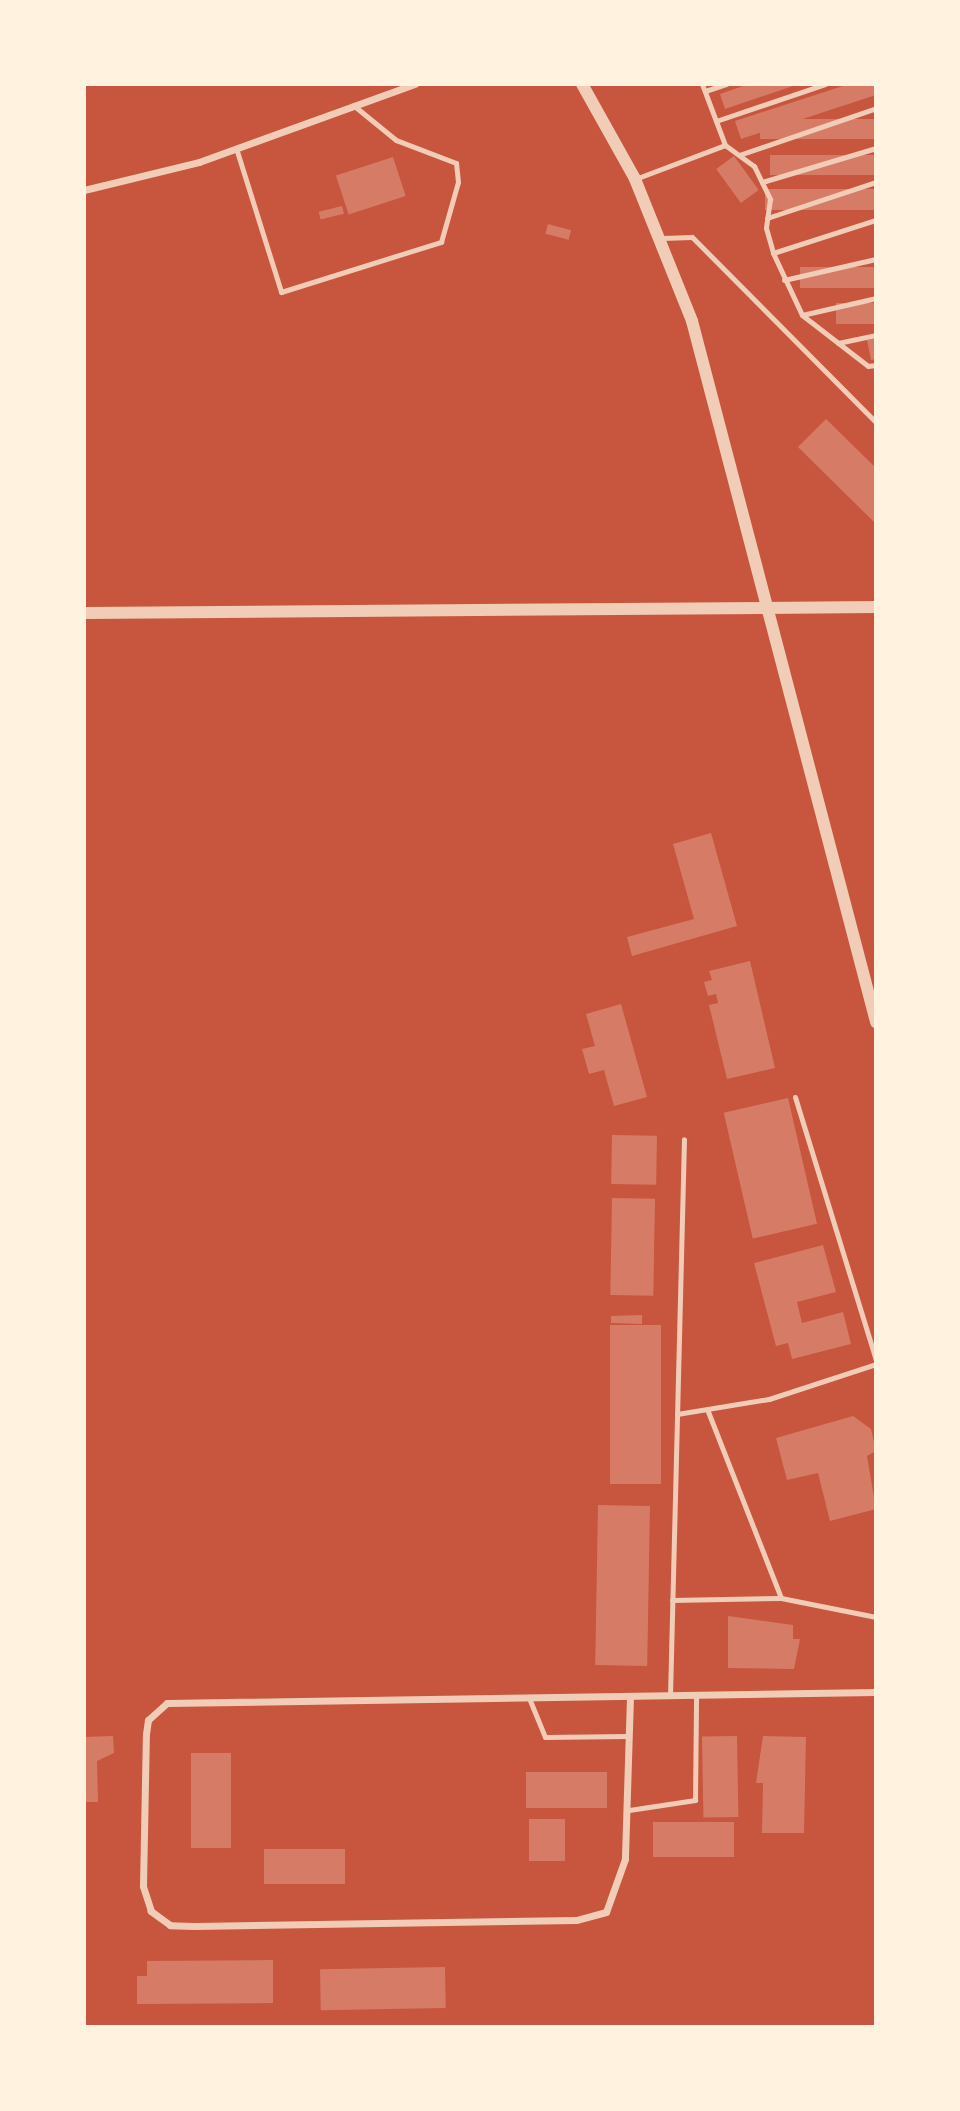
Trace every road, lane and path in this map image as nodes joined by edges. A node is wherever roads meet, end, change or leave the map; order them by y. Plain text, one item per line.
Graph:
1 (415, 84) edge
2 (582, 84) edge
3 (702, 84) edge
4 (726, 84) edge
5 (825, 84) edge
6 (705, 91) junction
7 (353, 105) junction
8 (876, 108) edge
9 (716, 121) junction
10 (725, 145) junction
11 (236, 148) junction
12 (876, 148) edge
13 (739, 155) junction
14 (635, 180) junction
15 (762, 182) junction
16 (876, 182) edge
17 (84, 190) edge
18 (767, 218) junction
19 (876, 220) edge
20 (662, 238) junction
21 (773, 253) junction
22 (876, 260) edge
23 (783, 280) junction
24 (876, 298) edge
25 (802, 315) junction
26 (876, 335) edge
27 (838, 343) junction
28 (876, 365) edge
29 (876, 422) edge
30 (876, 607) edge
31 (763, 609) junction
32 (84, 613) edge
33 (876, 1022) edge
34 (795, 1097) dead end
35 (684, 1139) dead end
36 (876, 1363) edge
37 (707, 1409) junction
38 (677, 1414) junction
39 (781, 1598) junction
40 (672, 1600) junction
41 (876, 1617) edge
42 (876, 1692) edge
43 (670, 1696) junction
44 (696, 1696) junction
45 (630, 1697) junction
46 (529, 1698) junction
47 (628, 1736) junction
48 (629, 1810) junction

1 - 7 street
2 - 14 street
3 - 6 lane
4 - 6 lane
5 - 9 lane
6 - 9 lane
7 - 11 street
7 - 11 lane
8 - 13 lane
9 - 10 lane
10 - 13 lane
10 - 14 lane
11 - 17 street
12 - 15 lane
13 - 15 lane
14 - 20 street
15 - 18 lane
16 - 18 lane
18 - 21 lane
19 - 21 lane
20 - 29 lane
20 - 31 street
21 - 23 lane
22 - 23 lane
23 - 25 lane
24 - 25 lane
25 - 27 lane
26 - 27 lane
27 - 28 lane
30 - 31 street
31 - 32 street
31 - 33 street
34 - 36 lane
35 - 38 lane
36 - 37 lane
37 - 38 lane
37 - 39 lane
38 - 40 lane
39 - 40 lane
39 - 41 lane
40 - 43 lane
42 - 44 street
43 - 44 street
43 - 45 street
44 - 48 lane
45 - 46 street
45 - 47 street
46 - 47 lane
46 - 48 street
47 - 48 street

